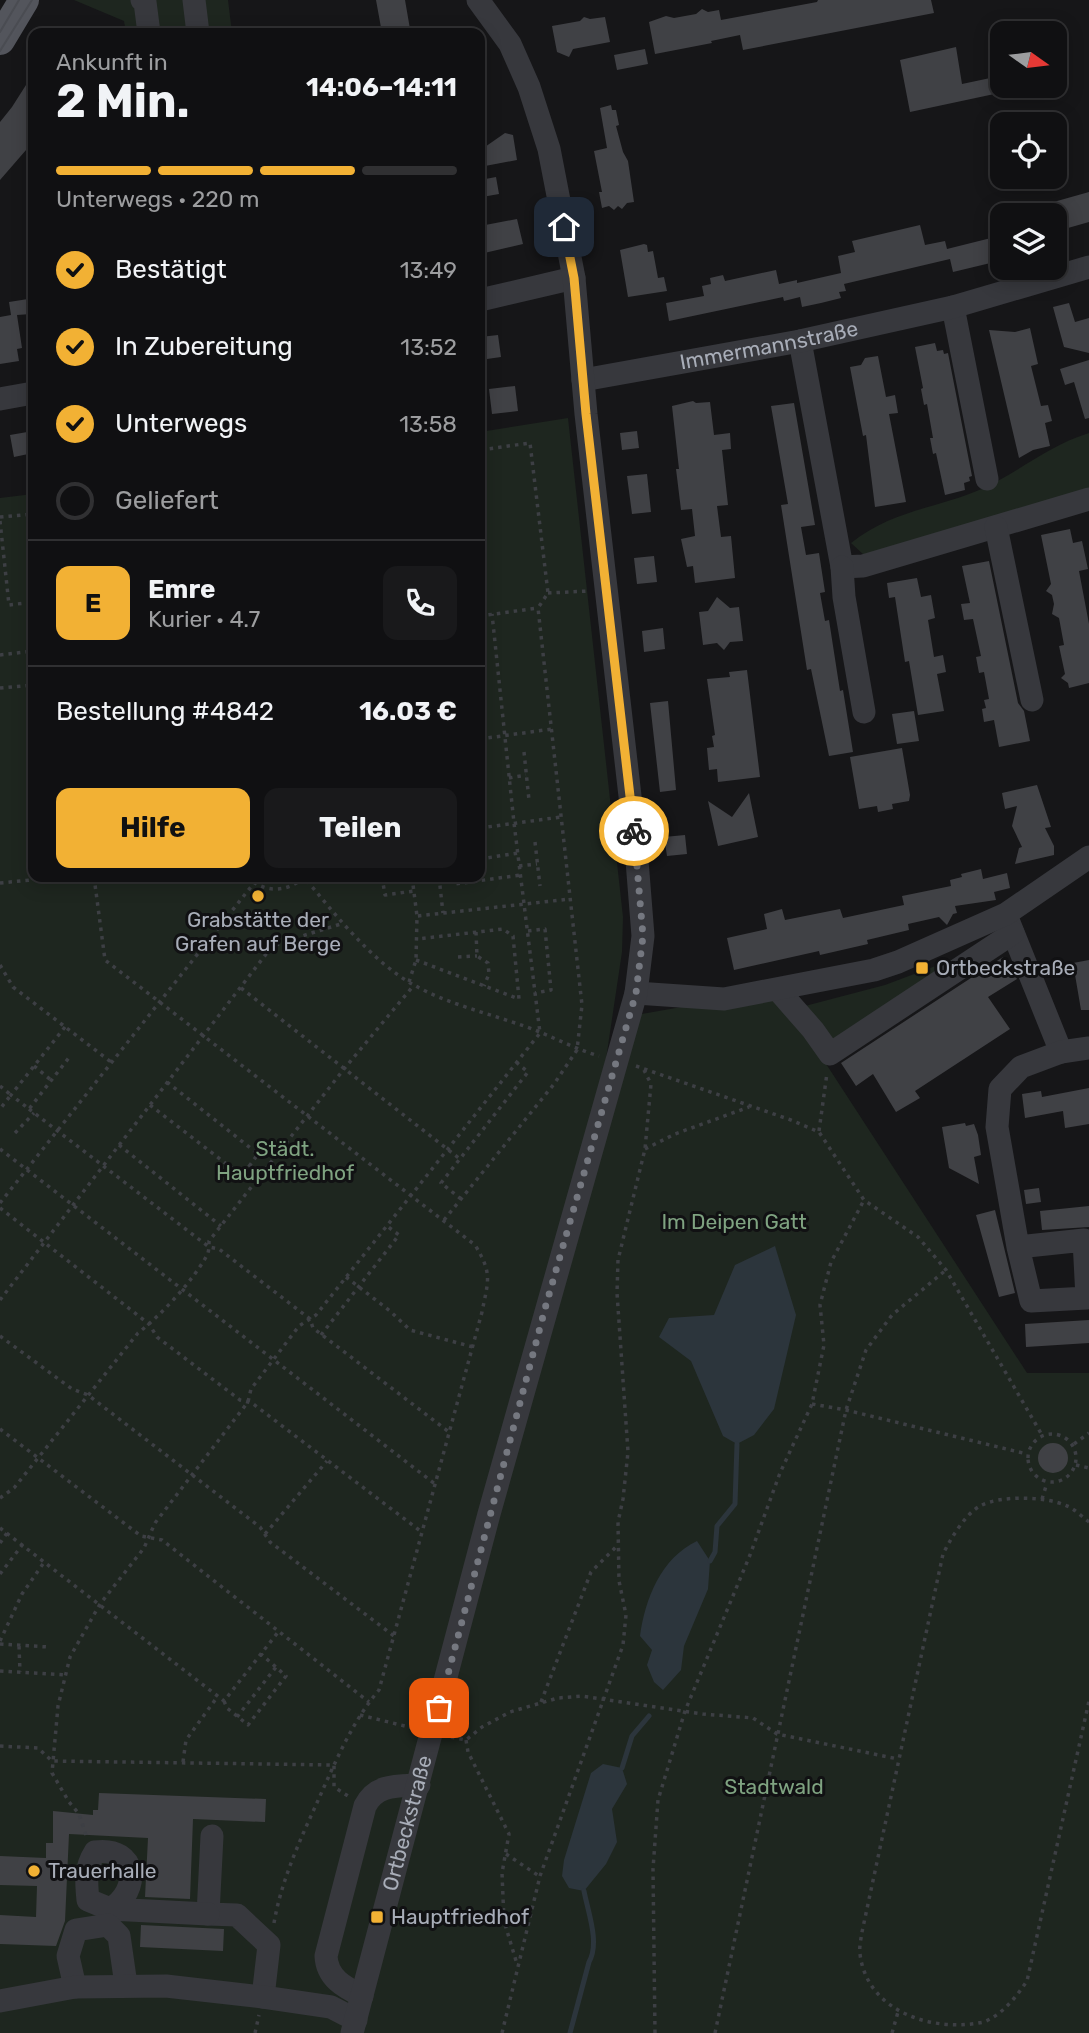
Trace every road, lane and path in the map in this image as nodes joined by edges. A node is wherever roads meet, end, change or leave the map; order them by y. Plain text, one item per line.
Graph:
1 (24, 0) edge
2 (142, 0) edge
3 (194, 0) edge
4 (506, 0) edge
5 (480, 2) edge
6 (148, 28) edge
7 (197, 28) edge
8 (0, 40) edge
9 (1088, 270) edge
10 (574, 278) junction
11 (485, 299) edge
12 (953, 307) junction
13 (800, 341) junction
14 (583, 380) junction
15 (28, 394) edge
16 (0, 399) edge
17 (485, 449) edge
18 (987, 479) dead end
19 (1089, 499) edge
20 (28, 515) edge
21 (0, 519) edge
22 (996, 527) junction
23 (2, 566) edge
24 (842, 567) junction
25 (608, 590) junction
26 (548, 593) junction
27 (28, 602) edge
28 (9, 604) junction
29 (0, 605) edge
30 (538, 608) junction
31 (492, 614) junction
32 (485, 615) edge
33 (28, 652) edge
34 (0, 655) edge
35 (28, 685) edge
36 (0, 688) edge
37 (1032, 700) dead end
38 (864, 712) dead end
39 (552, 729) junction
40 (505, 736) junction
41 (485, 738) edge
42 (524, 752) dead end
43 (526, 775) junction
44 (509, 778) junction
45 (529, 800) dead end
46 (561, 817) junction
47 (514, 823) junction
48 (485, 827) edge
49 (534, 842) dead end
50 (518, 853) junction
51 (1089, 857) edge
52 (485, 858) edge
53 (537, 864) junction
54 (519, 866) junction
55 (520, 875) junction
56 (28, 880) edge
57 (485, 880) edge
58 (95, 882) edge
59 (297, 882) edge
60 (307, 882) edge
61 (383, 882) edge
62 (413, 882) edge
63 (440, 882) edge
64 (0, 883) edge
65 (254, 883) joint
66 (540, 886) dead end
67 (414, 891) junction
68 (570, 899) junction
69 (524, 904) junction
70 (443, 913) junction
71 (417, 916) junction
72 (344, 923) junction
73 (1010, 924) junction
74 (528, 931) junction
75 (476, 933) junction
76 (418, 939) junction
77 (477, 956) junction
78 (458, 957) dead end
79 (416, 960) junction
80 (0, 965) edge
81 (409, 982) junction
82 (414, 985) junction
83 (484, 986) junction
84 (240, 988) junction
85 (778, 990) junction
86 (535, 993) junction
87 (636, 993) junction
88 (159, 1000) junction
89 (65, 1027) junction
90 (540, 1033) junction
91 (203, 1036) junction
92 (1089, 1048) edge
93 (577, 1050) junction
94 (1061, 1052) junction
95 (830, 1054) junction
96 (71, 1055) dead end
97 (111, 1062) junction
98 (516, 1062) junction
99 (34, 1066) junction
100 (345, 1067) junction
101 (51, 1080) junction
102 (167, 1082) junction
103 (0, 1086) edge
104 (11, 1094) junction
105 (150, 1105) junction
106 (749, 1107) junction
107 (0, 1109) edge
108 (29, 1109) junction
109 (34, 1113) junction
110 (307, 1116) junction
111 (57, 1130) junction
112 (819, 1132) junction
113 (15, 1133) dead end
114 (119, 1145) junction
115 (447, 1148) junction
116 (0, 1149) edge
117 (645, 1149) junction
118 (460, 1159) junction
119 (250, 1165) junction
120 (103, 1166) junction
121 (26, 1170) junction
122 (262, 1174) junction
123 (410, 1194) junction
124 (461, 1199) junction
125 (864, 1200) junction
126 (0, 1206) edge
127 (73, 1206) junction
128 (444, 1220) junction
129 (386, 1225) junction
130 (221, 1226) junction
131 (44, 1243) junction
132 (209, 1247) junction
133 (1018, 1247) dead end
134 (946, 1270) junction
135 (346, 1277) junction
136 (358, 1287) junction
137 (181, 1289) junction
138 (0, 1300) edge
139 (310, 1319) junction
140 (149, 1324) junction
141 (321, 1335) junction
142 (0, 1336) edge
143 (473, 1347) junction
144 (273, 1360) junction
145 (88, 1395) junction
146 (248, 1402) junction
147 (812, 1404) junction
148 (846, 1410) junction
149 (0, 1429) edge
150 (449, 1432) junction
151 (1089, 1433) edge
152 (1042, 1435) junction
153 (1073, 1445) junction
154 (1027, 1454) junction
155 (39, 1458) junction
156 (327, 1461) junction
157 (1076, 1465) junction
158 (1089, 1468) edge
159 (192, 1475) junction
160 (1047, 1483) junction
161 (435, 1484) junction
162 (0, 1498) edge
163 (1042, 1499) junction
164 (1089, 1522) edge
165 (0, 1528) edge
166 (7, 1533) junction
167 (423, 1533) junction
168 (265, 1534) junction
169 (148, 1537) junction
170 (0, 1543) edge
171 (23, 1545) junction
172 (618, 1545) junction
173 (45, 1561) junction
174 (0, 1574) edge
175 (100, 1605) junction
176 (279, 1631) junction
177 (394, 1636) junction
178 (0, 1643) edge
179 (19, 1646) junction
180 (48, 1647) dead end
181 (261, 1654) junction
182 (276, 1667) junction
183 (0, 1671) edge
184 (20, 1672) junction
185 (66, 1675) junction
186 (218, 1696) junction
187 (606, 1699) junction
188 (224, 1701) junction
189 (1089, 1701) edge
190 (369, 1702) junction
191 (541, 1702) junction
192 (685, 1711) junction
193 (360, 1715) junction
194 (237, 1717) junction
195 (432, 1733) junction
196 (777, 1734) junction
197 (466, 1740) junction
198 (0, 1746) edge
199 (898, 1759) junction
200 (52, 1761) junction
201 (183, 1762) junction
202 (334, 1765) junction
203 (419, 1785) junction
204 (365, 1806) junction
205 (212, 1836) dead end
206 (95, 1852) junction
207 (506, 1854) junction
208 (540, 1876) junction
209 (208, 1914) junction
210 (109, 1917) junction
211 (269, 1945) junction
212 (517, 1965) junction
213 (126, 1985) junction
214 (75, 1987) junction
215 (362, 1996) junction
216 (263, 1997) junction
217 (0, 2001) edge
218 (898, 2012) junction
219 (354, 2026) edge
220 (502, 2033) edge
221 (655, 2033) edge
222 (715, 2033) edge
223 (892, 2033) edge

1 - 8 main road
2 - 6 street
3 - 7 street
4 - 5 street
5 - 10 street, Ortbeckstraße
9 - 12 street, Immermannstraße
10 - 11 street
10 - 14 street, Ortbeckstraße
12 - 13 street, Immermannstraße
12 - 18 street
13 - 14 street, Immermannstraße
13 - 24 street
14 - 25 street, Ortbeckstraße
15 - 16 street
17 - 26 path
19 - 22 street
20 - 21 path
21 - 23 path
22 - 24 street
22 - 37 street
23 - 28 path
24 - 38 street
25 - 26 path
25 - 87 street, Ortbeckstraße
26 - 30 path
27 - 28 path
28 - 29 path
30 - 31 path
30 - 39 path
31 - 32 path
31 - 40 path
33 - 34 path
35 - 36 path
39 - 40 path
39 - 46 path
40 - 41 path
40 - 44 path
42 - 43 path
43 - 44 path
43 - 45 path
44 - 47 path
46 - 47 path
46 - 68 path
47 - 48 path
47 - 50 path
49 - 53 path
50 - 52 path
50 - 54 path
51 - 73 street
53 - 54 path
53 - 66 path
54 - 55 path
55 - 57 path
55 - 69 path
56 - 64 path
58 - 88 path
59 - 65 path
60 - 72 path
61 - 67 path
62 - 67 path
63 - 70 path
65 - 88 path
67 - 71 path
68 - 69 path
68 - 93 path
69 - 70 path
69 - 74 path
70 - 71 path
71 - 76 path
72 - 81 path
72 - 84 path
73 - 85 street
73 - 94 street
73 - 95 street
74 - 86 path
74 - 86 path
75 - 76 path
75 - 77 path
75 - 83 path
76 - 79 path
77 - 78 path
77 - 83 path
79 - 81 path
79 - 83 path
80 - 89 path
81 - 82 path
82 - 90 path
82 - 100 path
84 - 91 path
84 - 100 path
85 - 87 street
85 - 95 street
86 - 90 path
87 - 195 street, Ortbeckstraße
88 - 91 path
88 - 97 path
89 - 97 path
89 - 99 path
90 - 93 path
90 - 98 path
91 - 102 path
91 - 110 path
92 - 94 street
93 - 124 path
94 - 133 street
95 - 112 path
96 - 101 path
97 - 111 path
98 - 115 path
98 - 118 path
99 - 101 path
99 - 104 path
100 - 110 path
100 - 115 path
101 - 108 path
102 - 105 path
102 - 119 path
103 - 104 path
104 - 107 path
104 - 108 path
105 - 114 path
105 - 119 path
106 - 112 path
106 - 117 path
106 - 117 path
108 - 109 path
109 - 111 path
109 - 113 path
110 - 122 path
110 - 123 path
111 - 120 path
111 - 121 path
112 - 125 path
114 - 120 path
114 - 130 path
115 - 118 path
115 - 123 path
116 - 121 path
117 - 172 path
118 - 124 path
119 - 122 path
120 - 127 path
120 - 132 path
121 - 126 path
121 - 127 path
122 - 130 path
123 - 128 path
123 - 129 path
124 - 128 path
125 - 134 path
125 - 147 path
126 - 131 path
127 - 131 path
127 - 137 path
128 - 143 path
129 - 135 path
129 - 136 path
130 - 132 path
131 - 138 path
131 - 140 path
132 - 137 path
132 - 139 path
134 - 148 path
134 - 152 path
135 - 136 path
135 - 139 path
136 - 141 path
136 - 143 path
137 - 140 path
137 - 144 path
139 - 141 path
139 - 144 path
140 - 145 path
140 - 146 path
141 - 150 path
142 - 145 path
143 - 150 path
144 - 146 path
144 - 161 path
145 - 155 path
145 - 159 path
146 - 156 path
146 - 159 path
147 - 148 path
147 - 192 path
148 - 154 path
148 - 196 path
149 - 155 path
150 - 161 path
151 - 153 path
152 - 153 path
152 - 154 path
153 - 157 path
154 - 160 path
155 - 162 path
155 - 169 path
156 - 167 path
156 - 168 path
157 - 158 path
157 - 160 path
159 - 168 path
159 - 169 path
160 - 163 path
161 - 167 path
163 - 164 path
163 - 199 path
165 - 166 path
166 - 170 path
166 - 171 path
167 - 177 path
168 - 177 path
169 - 175 path
169 - 176 path
171 - 173 path
171 - 174 path
172 - 187 path
172 - 191 path
173 - 175 path
173 - 178 path
175 - 185 path
175 - 186 path
176 - 181 path
176 - 190 path
177 - 190 path
178 - 179 path
179 - 180 path
179 - 184 path
181 - 182 path
181 - 188 path
182 - 194 path
182 - 194 path
183 - 184 path
184 - 185 path
185 - 200 path
186 - 188 path
186 - 201 path
187 - 191 path
187 - 192 path
187 - 208 path
188 - 194 path
189 - 218 path
190 - 193 path
191 - 197 path
192 - 196 path
192 - 221 path
193 - 195 path
193 - 202 path
195 - 197 path
195 - 203 street, Ortbeckstraße
196 - 199 path
196 - 222 path
197 - 207 path
198 - 200 path
199 - 218 path
200 - 201 path
200 - 206 path
201 - 202 path
202 - 204 path
202 - 211 path
203 - 204 street
203 - 215 street, Ortbeckstraße
204 - 215 street
205 - 209 street
206 - 210 street
206 - 210 street
207 - 208 path
207 - 212 path
208 - 212 path
209 - 210 street
209 - 211 street
210 - 213 street
210 - 214 street
211 - 216 street
212 - 220 path
213 - 214 street
213 - 216 street
214 - 217 street
215 - 219 street, Ortbeckstraße
216 - 219 street
218 - 223 path

